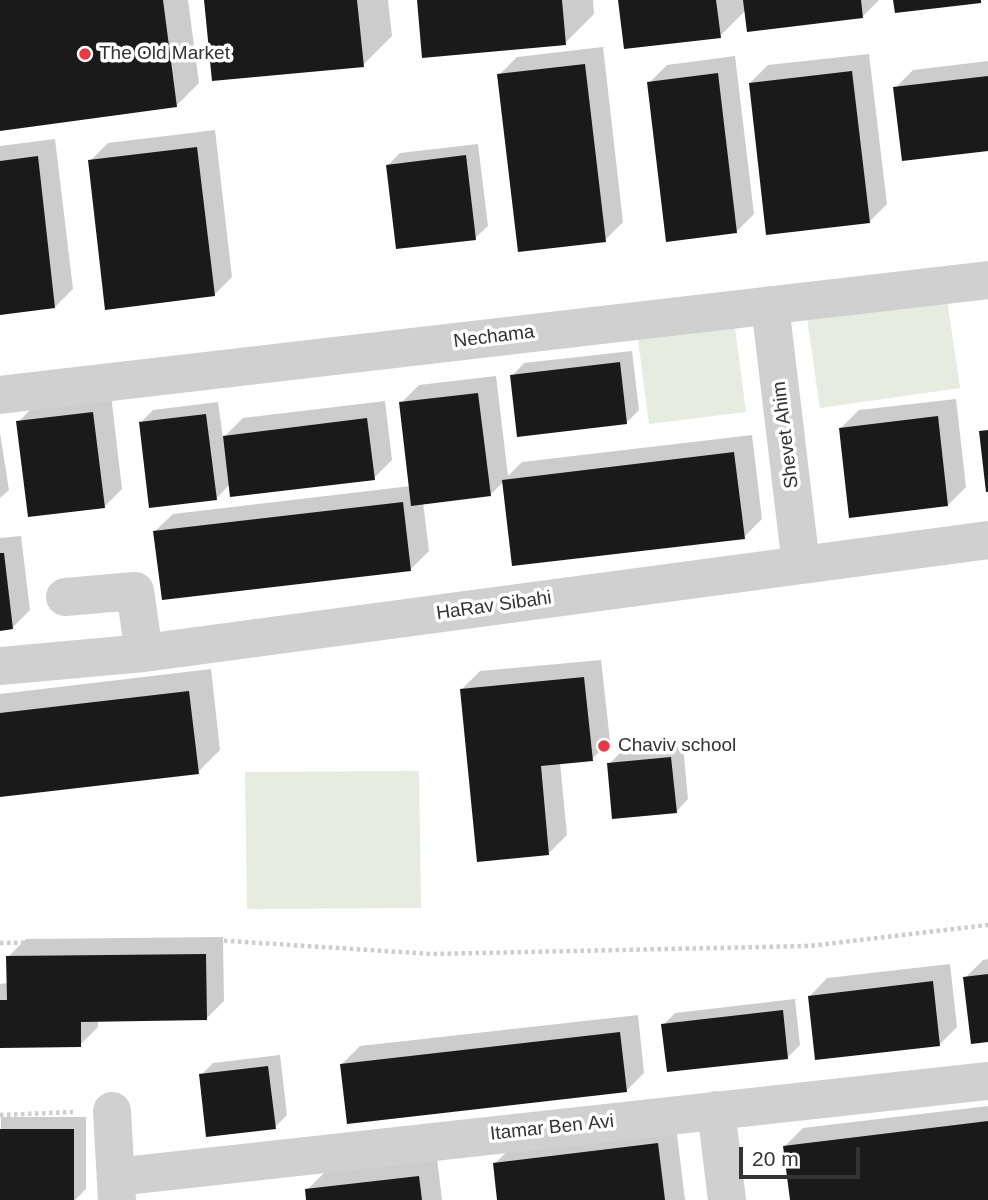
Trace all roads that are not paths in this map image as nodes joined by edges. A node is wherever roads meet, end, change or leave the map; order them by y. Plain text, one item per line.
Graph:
1 (988, 280) edge
2 (770, 305) junction
3 (0, 395) edge
4 (988, 540) edge
5 (802, 565) junction
6 (65, 597) dead end
7 (144, 653) junction
8 (0, 666) edge
9 (988, 1082) edge
10 (716, 1110) junction
11 (112, 1111) road end
12 (116, 1188) edge
13 (727, 1200) edge

1 - 2 street, Nechama
2 - 3 street, Nechama
2 - 5 street, Shevet Ahim
4 - 5 street, HaRav Sibahi
5 - 7 street, HaRav Sibahi
6 - 7 street
7 - 8 street, HaRav Sibahi
9 - 10 street, Itamar Ben Avi
10 - 12 street, Itamar Ben Avi
10 - 13 street
11 - 12 street

